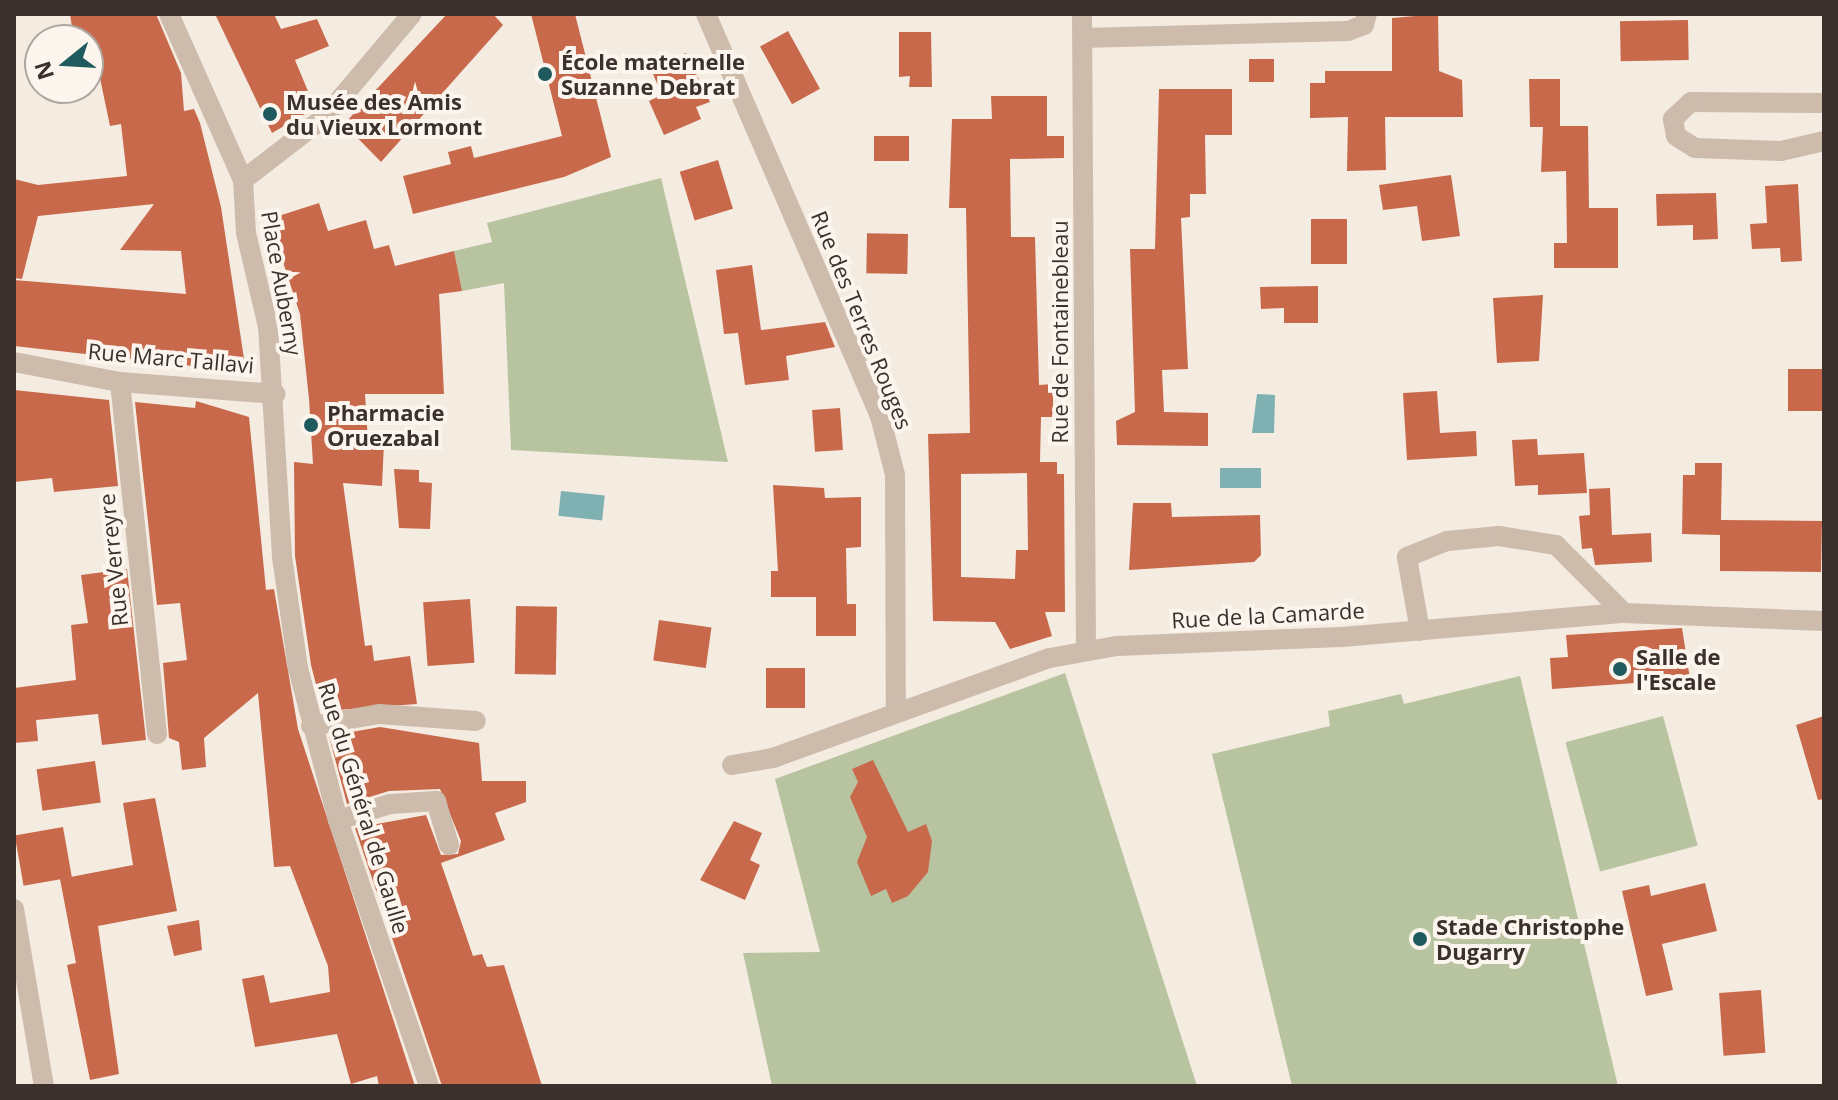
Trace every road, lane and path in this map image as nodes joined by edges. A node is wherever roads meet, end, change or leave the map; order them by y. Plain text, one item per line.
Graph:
1 (169, 14) edge
2 (412, 14) edge
3 (706, 14) edge
4 (1082, 14) edge
5 (1367, 14) edge
6 (1083, 38) junction
7 (1824, 103) edge
8 (1824, 141) edge
9 (243, 180) junction
10 (14, 362) edge
11 (120, 382) junction
12 (276, 394) junction
13 (1624, 613) junction
14 (1824, 621) edge
15 (1420, 631) junction
16 (1086, 651) junction
17 (896, 709) junction
18 (476, 721) dead end
19 (311, 726) junction
20 (157, 734) dead end
21 (732, 765) dead end
22 (338, 820) junction
23 (449, 845) dead end
24 (14, 909) edge
25 (44, 1086) edge
26 (429, 1086) edge

1 - 9 street, Place Auberny
2 - 9 street
3 - 17 street, Rue des Terres Rouges
4 - 6 street, Rue de Fontainebleau
5 - 6 street
6 - 16 street, Rue de Fontainebleau
7 - 8 street
9 - 12 street, Place Auberny
10 - 11 street, Rue Marc Tallavi
11 - 12 street, Rue Marc Tallavi
11 - 20 street, Rue Verreyre
12 - 19 street, Rue du Général de Gaulle
13 - 14 street, Rue de la Camarde
13 - 15 street, Rue de la Camarde
13 - 15 street
15 - 16 street, Rue de la Camarde
16 - 17 street, Rue de la Camarde
17 - 21 street, Rue de la Camarde
18 - 19 street
19 - 22 street, Rue du Général de Gaulle
22 - 23 street
22 - 26 street, Rue du Général de Gaulle
24 - 25 street

